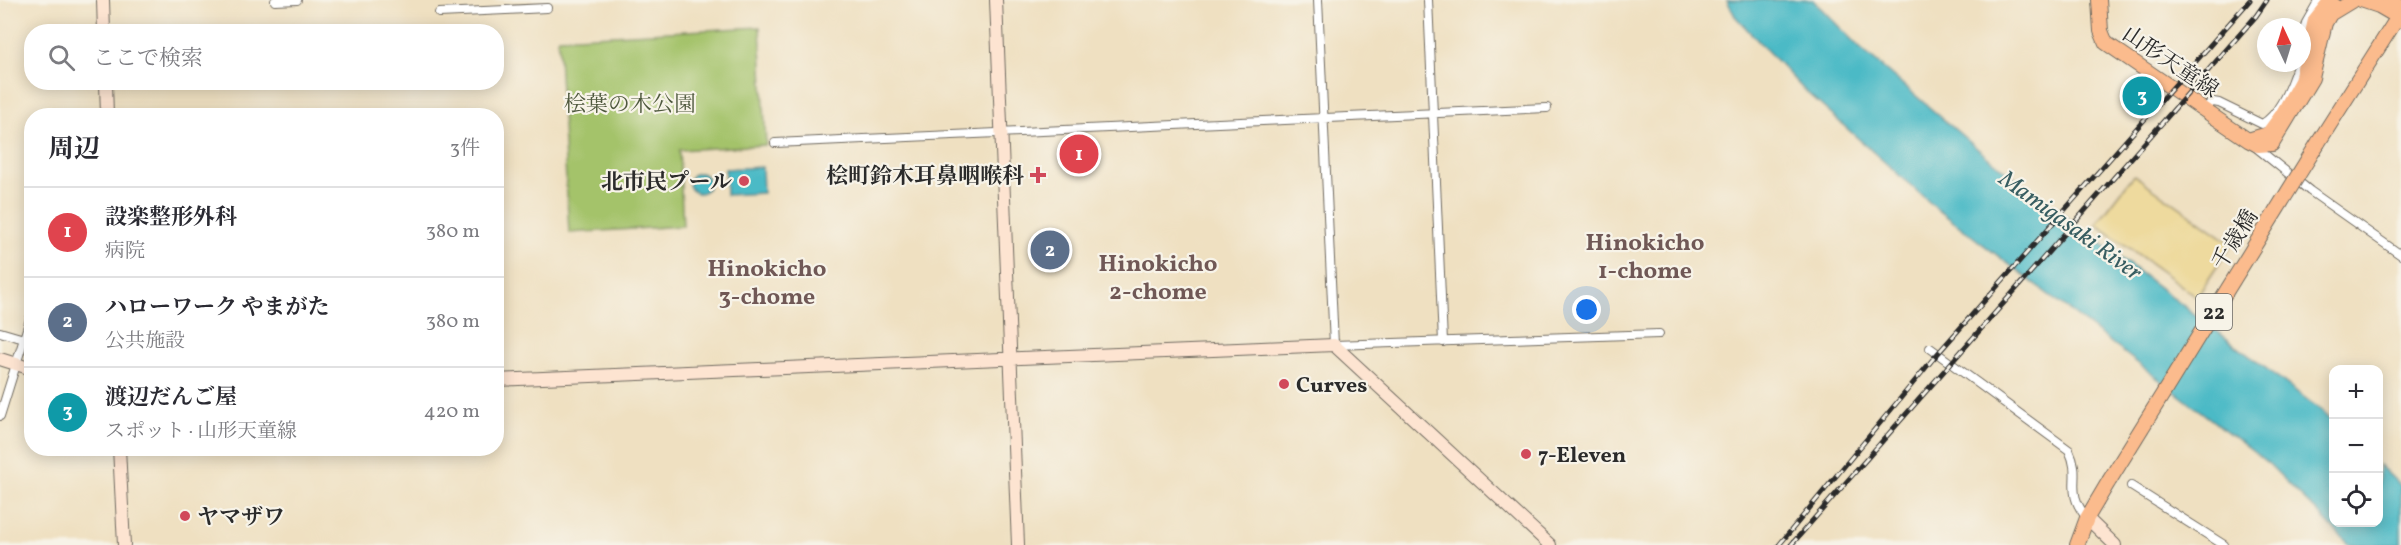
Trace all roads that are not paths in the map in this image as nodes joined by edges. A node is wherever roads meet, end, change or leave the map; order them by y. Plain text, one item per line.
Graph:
1 (103, 0) edge
2 (297, 0) edge
3 (996, 0) edge
4 (1318, 0) edge
5 (1428, 0) edge
6 (2099, 0) edge
7 (2319, 0) edge
8 (2331, 0) edge
9 (2353, 0) edge
10 (2361, 0) edge
11 (2390, 0) edge
12 (276, 1) edge
13 (547, 8) dead end
14 (2400, 12) edge
15 (439, 14) dead end
16 (2309, 18) edge
17 (104, 24) edge
18 (2294, 72) edge
19 (106, 90) edge
20 (107, 108) edge
21 (1547, 108) dead end
22 (2204, 108) junction
23 (1433, 112) junction
24 (1324, 116) junction
25 (1002, 132) junction
26 (2248, 140) junction
27 (775, 143) dead end
28 (2401, 255) edge
29 (0, 332) edge
30 (1659, 334) dead end
31 (24, 339) joint
32 (1443, 342) junction
33 (1334, 345) junction
34 (1930, 348) dead end
35 (1012, 358) junction
36 (0, 359) edge
37 (16, 364) junction
38 (24, 366) edge
39 (504, 380) edge
40 (0, 416) edge
41 (119, 456) edge
42 (2131, 486) dead end
43 (2087, 519) junction
44 (2114, 544) edge
45 (124, 545) edge
46 (1018, 545) edge
47 (1550, 545) edge
48 (2077, 545) edge
49 (2224, 545) edge

1 - 17 street
2 - 12 street
3 - 25 street
4 - 24 street
5 - 23 street
6 - 22 main road, 山形天童線
7 - 16 street
8 - 26 main road
9 - 26 main road
10 - 14 main road
11 - 14 main road
13 - 15 street
14 - 43 main road, 千歳橋 / 22, bridge
18 - 22 street
19 - 20 street
21 - 23 street
22 - 26 main road, 山形天童線
23 - 24 street
23 - 32 street
24 - 25 street
24 - 33 street
25 - 27 street
25 - 35 street
26 - 28 street
29 - 31 street
30 - 32 street
31 - 37 street
32 - 33 street
33 - 35 street
33 - 47 street
34 - 43 street
35 - 39 street
35 - 46 street
36 - 37 street
37 - 38 street
37 - 40 street
41 - 45 street
42 - 49 street
43 - 44 street
43 - 48 main road, 22

